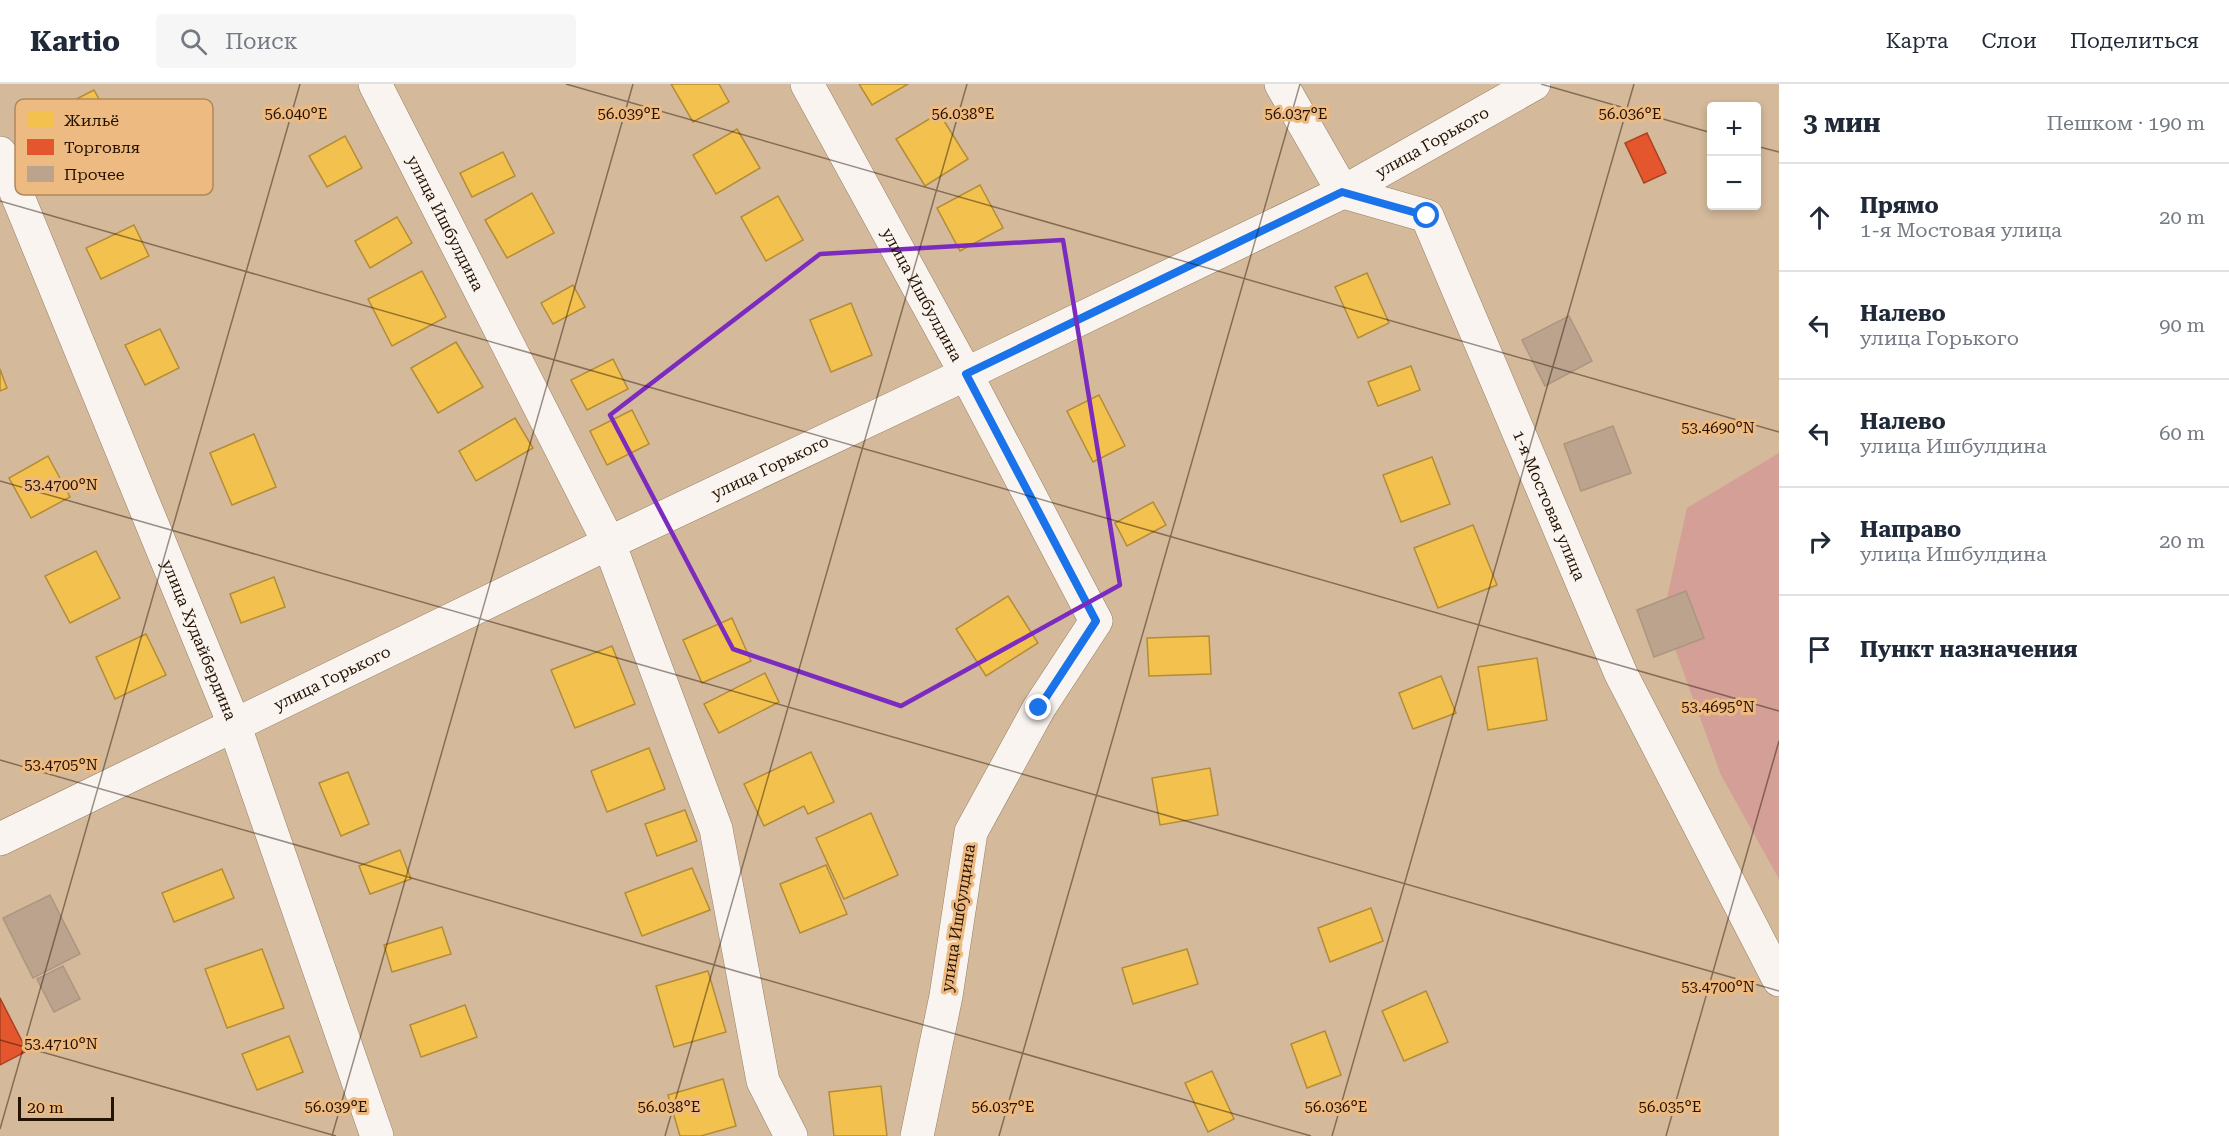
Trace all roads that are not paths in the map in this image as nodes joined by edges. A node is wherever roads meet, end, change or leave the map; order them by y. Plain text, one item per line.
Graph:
1 (375, 84) edge
2 (807, 84) edge
3 (1281, 84) edge
4 (1534, 84) edge
5 (0, 153) edge
6 (15, 190) edge
7 (1342, 192) junction
8 (17, 195) edge
9 (966, 374) junction
10 (609, 543) junction
11 (234, 724) junction
12 (0, 839) edge
13 (1779, 980) edge
14 (377, 1136) edge
15 (791, 1136) edge
16 (917, 1136) edge

1 - 10 street, улица Ишбулдина
2 - 9 street, улица Ишбулдина
3 - 7 street
4 - 7 street, улица Горького
5 - 6 street, улица Худайбердина
7 - 9 street, улица Горького
7 - 13 street, 1-я Мостовая улица
8 - 11 street, улица Худайбердина
9 - 10 street, улица Горького
9 - 16 street, улица Ишбулдина
10 - 11 street, улица Горького
10 - 15 street, улица Ишбулдина
11 - 12 street, улица Горького
11 - 14 street, улица Худайбердина

